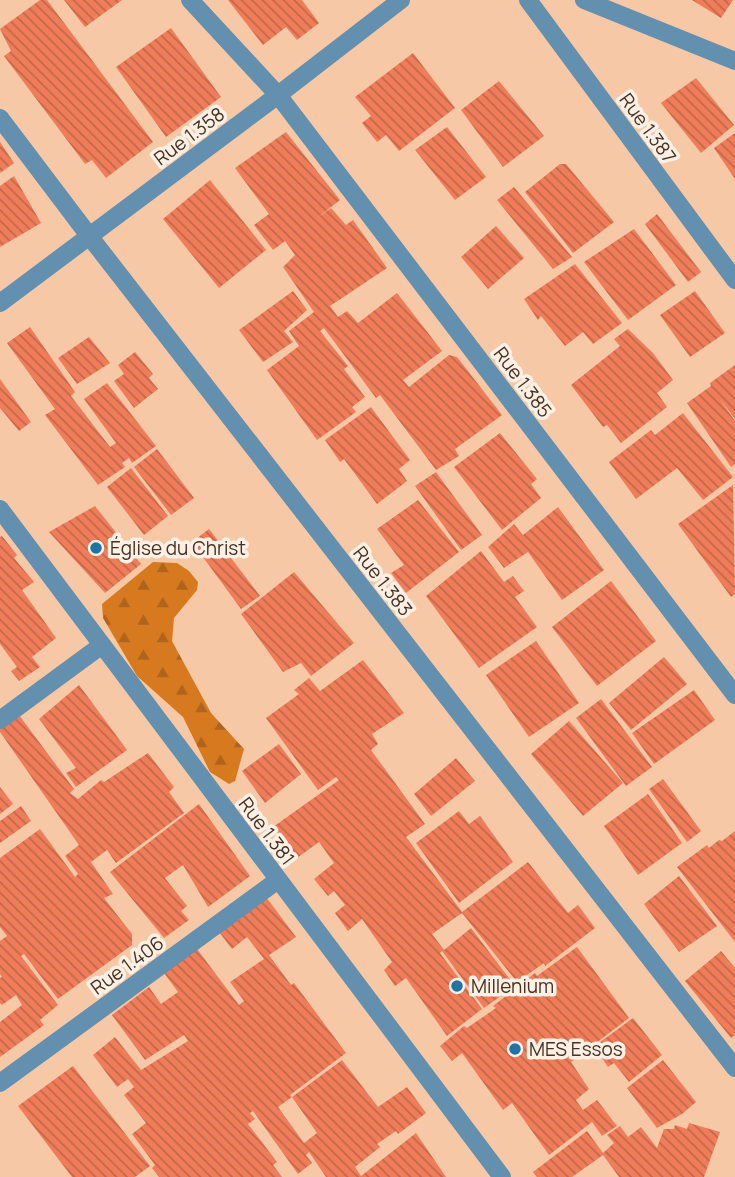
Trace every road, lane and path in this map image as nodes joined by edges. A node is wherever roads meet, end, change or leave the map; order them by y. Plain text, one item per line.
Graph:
1 (190, 0) edge
2 (401, 0) edge
3 (528, 0) edge
4 (584, 0) edge
5 (735, 61) edge
6 (278, 96) junction
7 (0, 118) edge
8 (90, 237) junction
9 (735, 281) edge
10 (0, 303) edge
11 (0, 509) edge
12 (102, 645) junction
13 (735, 695) edge
14 (0, 720) edge
15 (278, 880) junction
16 (735, 1068) edge
17 (0, 1083) edge
18 (502, 1177) edge

1 - 6 street, Rue 1.385
2 - 6 street, Rue 1.358
3 - 9 street, Rue 1.387
4 - 5 street
6 - 8 street, Rue 1.358
6 - 13 street, Rue 1.385
7 - 8 street, Rue 1.383
8 - 10 street, Rue 1.358
8 - 16 street, Rue 1.383
11 - 12 street, Rue 1.381
12 - 14 street
12 - 15 street, Rue 1.381
15 - 17 street, Rue 1.406
15 - 18 street, Rue 1.381

